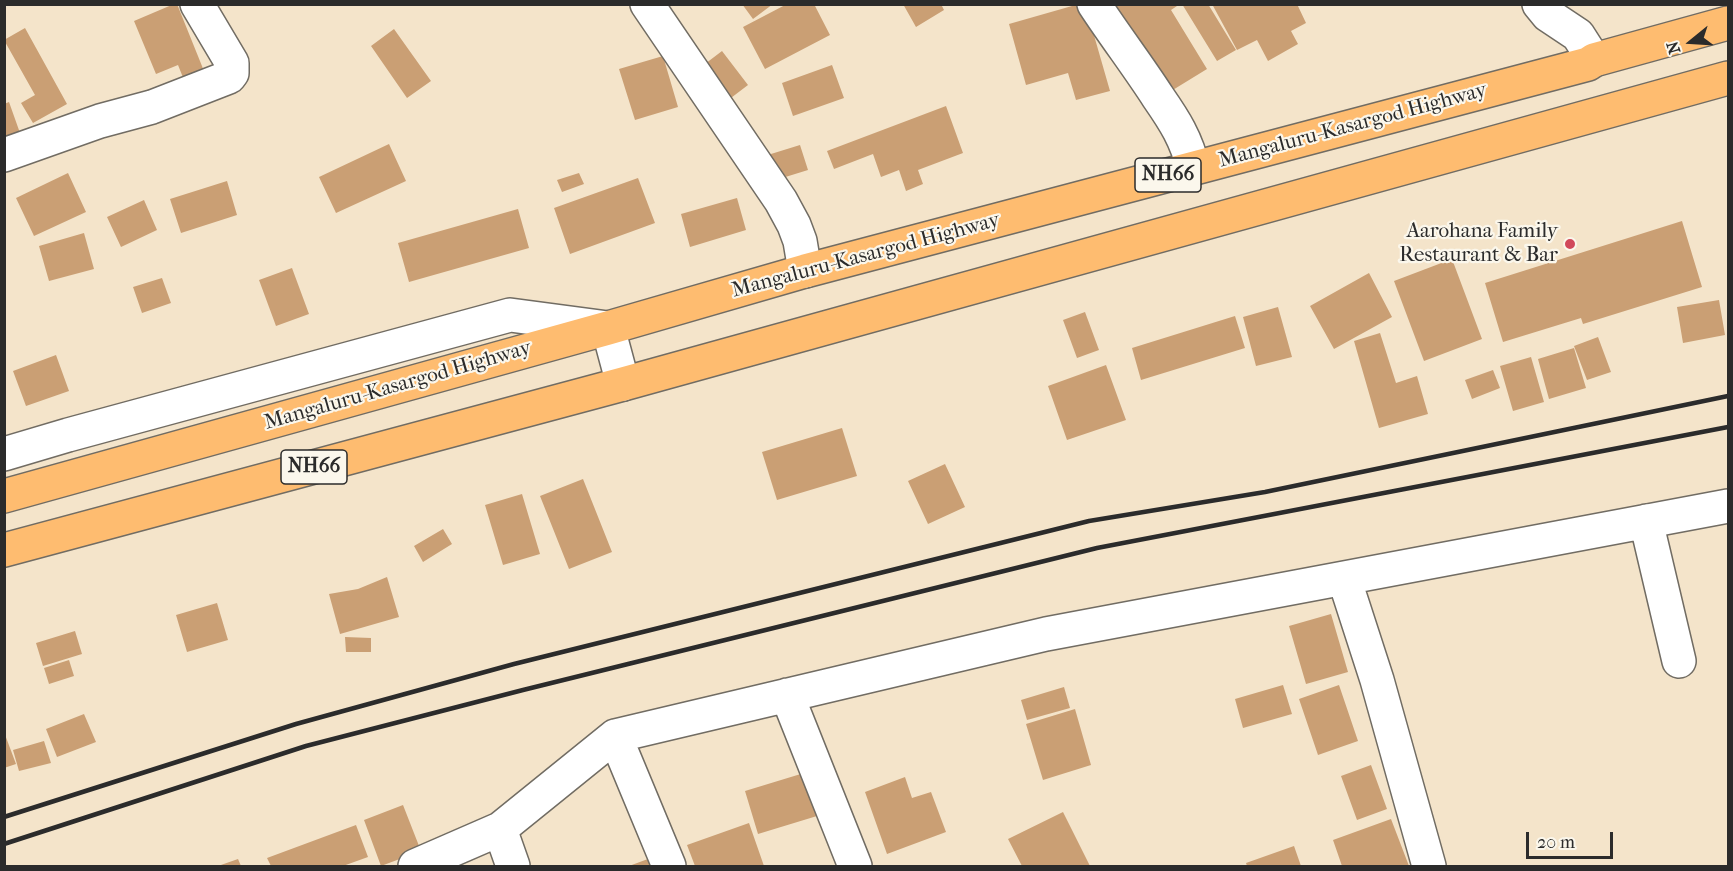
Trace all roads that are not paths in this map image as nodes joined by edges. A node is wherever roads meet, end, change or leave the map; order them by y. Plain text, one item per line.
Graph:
1 (197, 4) edge
2 (647, 4) edge
3 (1094, 4) edge
4 (1539, 4) edge
5 (1728, 23) edge
6 (1594, 60) junction
7 (1728, 78) edge
8 (4, 155) edge
9 (1193, 168) junction
10 (805, 271) junction
11 (608, 328) junction
12 (623, 384) junction
13 (4, 454) edge
14 (4, 496) edge
15 (1728, 506) edge
16 (1646, 521) junction
17 (4, 550) edge
18 (1344, 578) junction
19 (1679, 661) dead end
20 (787, 695) junction
21 (615, 736) junction
22 (500, 829) junction
23 (415, 867) edge
24 (513, 867) edge
25 (669, 867) edge
26 (855, 867) edge
27 (1429, 867) edge

1 - 8 street
2 - 10 street
3 - 9 street
4 - 6 street
5 - 6 highway, Mangaluru-Kasargod Highway / NH66
6 - 9 highway, Mangaluru-Kasargod Highway / NH66
7 - 12 highway, NH66
9 - 10 highway, Mangaluru-Kasargod Highway / NH66
10 - 11 highway, Mangaluru-Kasargod Highway / NH66
11 - 12 street
11 - 13 street
11 - 14 highway, Mangaluru-Kasargod Highway / NH66
12 - 17 highway, NH66
15 - 16 street
16 - 18 street
16 - 19 street
18 - 20 street
18 - 27 street
20 - 21 street
20 - 26 street
21 - 22 street
21 - 25 street
22 - 23 street
22 - 24 street

